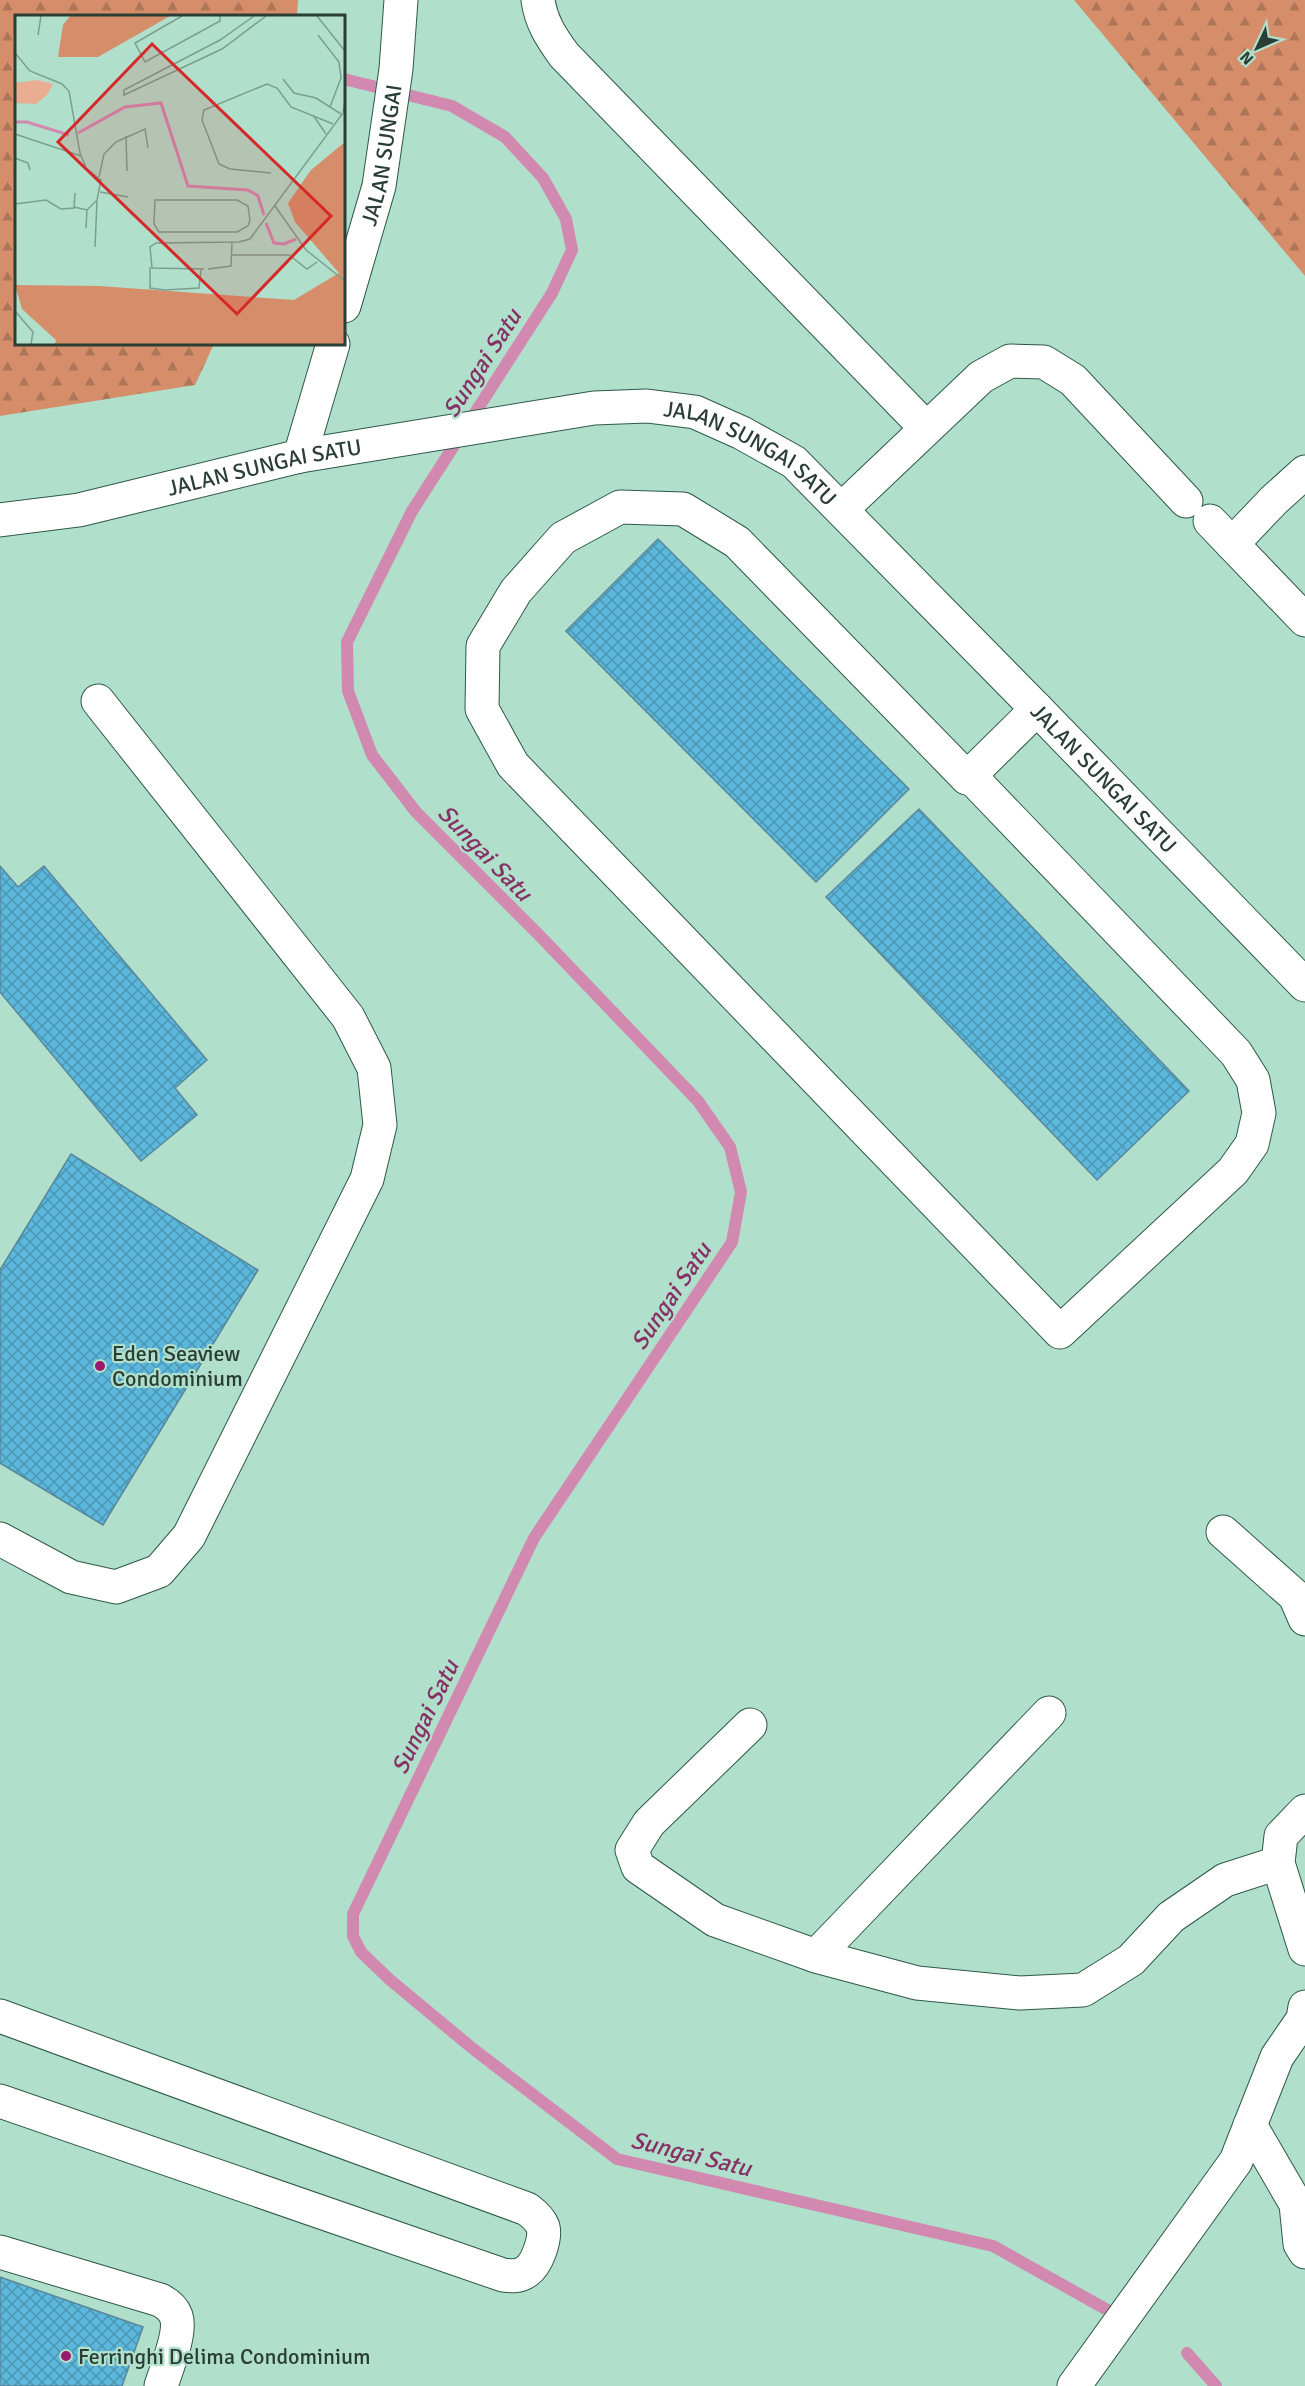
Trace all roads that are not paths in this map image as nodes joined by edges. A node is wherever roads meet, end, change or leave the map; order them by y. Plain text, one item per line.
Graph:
1 (401, 0) edge
2 (538, 0) edge
3 (345, 303) edge
4 (333, 345) edge
5 (926, 428) junction
6 (300, 456) junction
7 (1305, 472) edge
8 (842, 509) junction
9 (0, 520) edge
10 (1209, 522) junction
11 (1305, 620) edge
12 (98, 701) dead end
13 (1038, 709) junction
14 (967, 778) junction
15 (1305, 985) edge
16 (1223, 1532) dead end
17 (0, 1539) edge
18 (1305, 1619) edge
19 (1049, 1713) dead end
20 (750, 1725) dead end
21 (1305, 1811) edge
22 (1278, 1863) junction
23 (1305, 1949) edge
24 (816, 1956) junction
25 (1305, 2007) edge
26 (0, 2016) edge
27 (0, 2101) edge
28 (1250, 2125) junction
29 (0, 2252) edge
30 (1305, 2252) edge
31 (161, 2386) edge
32 (1074, 2386) edge

1 - 3 street, JALAN SUNGAI
2 - 5 street
4 - 6 street
5 - 8 street
5 - 10 street
6 - 8 street, JALAN SUNGAI SATU
6 - 9 street, JALAN SUNGAI SATU
7 - 10 street
8 - 13 street, JALAN SUNGAI SATU
10 - 11 street
12 - 17 street
13 - 14 street
13 - 15 street, JALAN SUNGAI SATU
14 - 14 street
16 - 18 street
19 - 24 street
20 - 24 street
21 - 22 street
22 - 23 street
22 - 24 street
25 - 28 street
26 - 27 street
28 - 30 street
28 - 32 street
29 - 31 street

